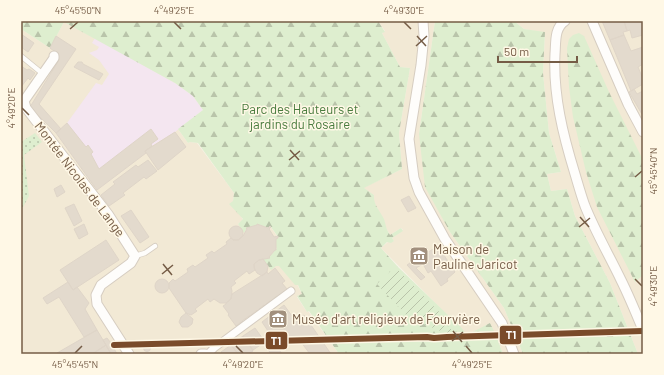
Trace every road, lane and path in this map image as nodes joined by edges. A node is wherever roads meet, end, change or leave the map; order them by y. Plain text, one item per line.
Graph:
1 (423, 21) edge
2 (565, 21) edge
3 (592, 21) edge
4 (21, 56) edge
5 (54, 56) dead end
6 (43, 74) junction
7 (643, 132) edge
8 (155, 246) dead end
9 (133, 260) junction
10 (291, 291) dead end
11 (643, 330) edge
12 (129, 354) edge
13 (202, 354) edge
14 (207, 354) edge
15 (514, 354) edge

1 - 15 street
2 - 11 street
3 - 7 street
4 - 6 lane
5 - 6 street, Montée Nicolas de Lange
6 - 9 street, Montée Nicolas de Lange
8 - 9 lane
9 - 12 street
10 - 14 street
13 - 14 street

